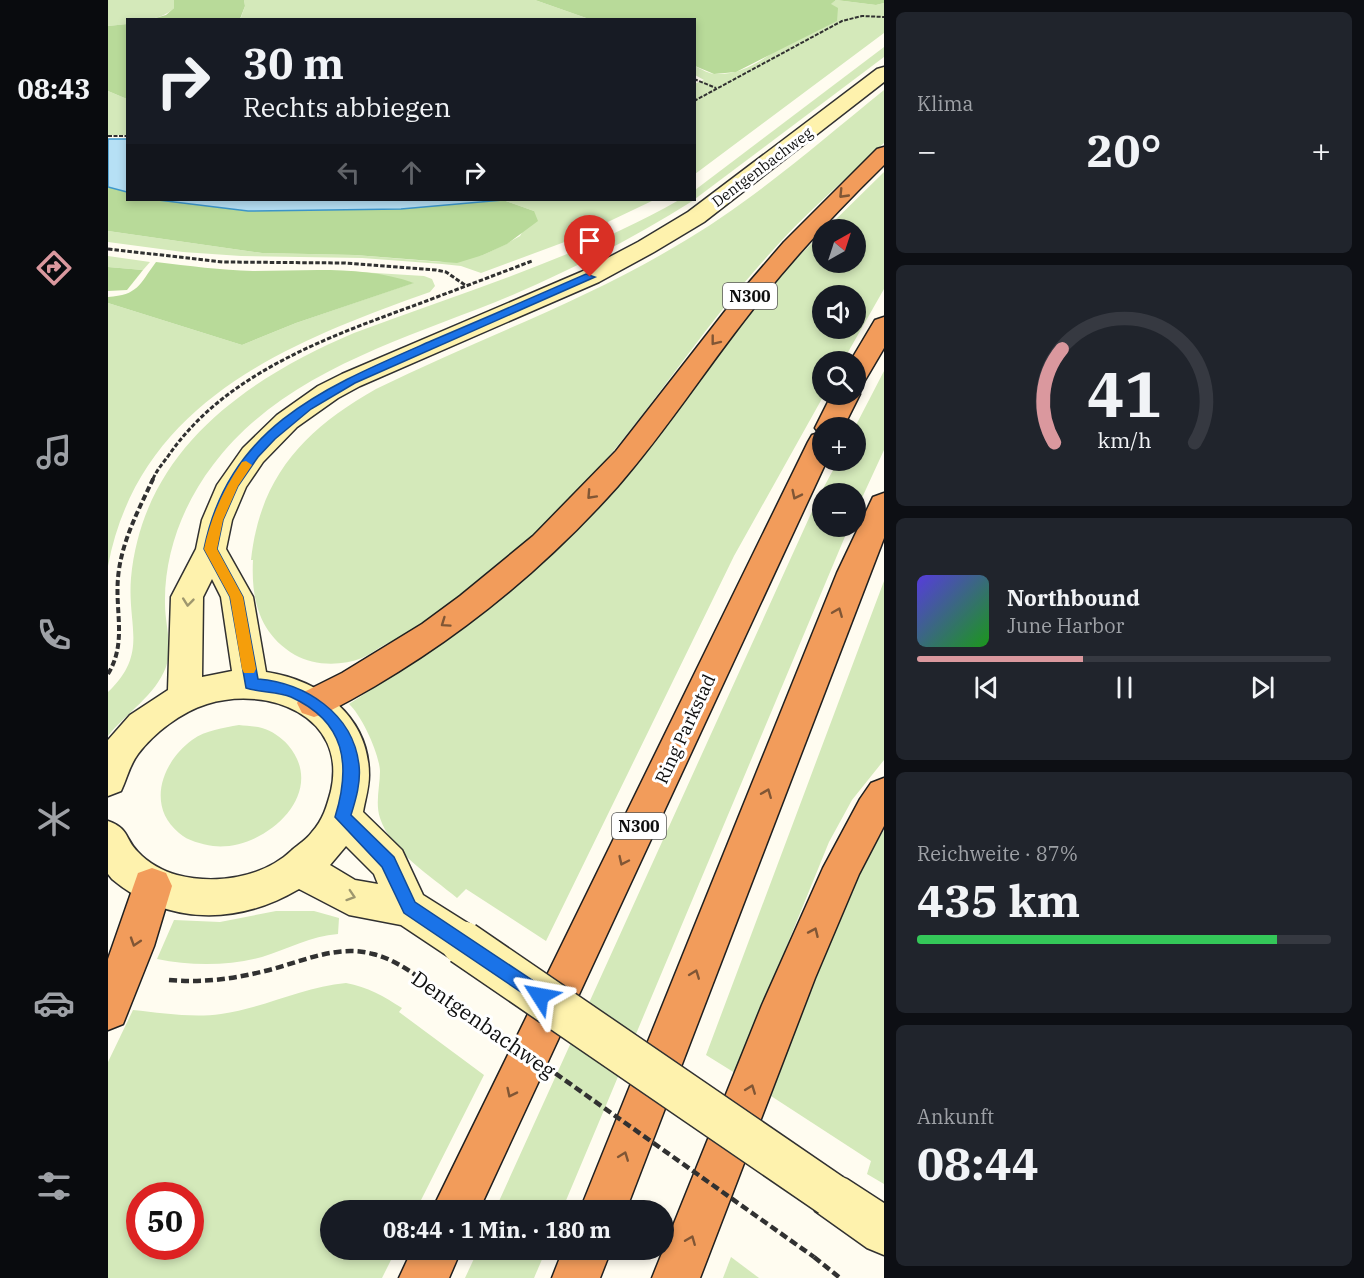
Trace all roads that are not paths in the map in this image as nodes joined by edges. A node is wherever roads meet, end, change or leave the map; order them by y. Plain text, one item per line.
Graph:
1 (884, 73) edge
2 (884, 153) edge
3 (884, 325) edge
4 (866, 357) edge
5 (812, 463) edge
6 (884, 504) edge
7 (211, 549) junction
8 (251, 684) junction
9 (185, 697) junction
10 (314, 703) junction
11 (108, 780) edge
12 (884, 794) edge
13 (342, 817) junction
14 (108, 838) edge
15 (300, 868) junction
16 (152, 886) junction
17 (409, 908) junction
18 (108, 1009) edge
19 (461, 1200) edge
20 (607, 1200) edge
21 (884, 1231) edge
22 (432, 1260) edge
23 (583, 1260) edge
24 (423, 1278) edge
25 (576, 1278) edge
26 (676, 1278) edge

1 - 7 street, Dentgenbachweg
2 -> 10 highway, N300
3 - 4 highway
5 -> 19 highway, Ring Parkstad / N300
20 -> 6 highway
7 - 8 street
7 -> 9 street, Dentgenbachweg
8 - 9 street
8 - 10 street
9 - 11 street
10 - 13 street
26 -> 12 highway
13 - 15 street
13 - 17 street
14 - 16 street
15 - 16 street
15 -> 17 street
16 -> 18 highway
17 - 21 street, bridge
22 - 24 highway
23 - 25 highway

